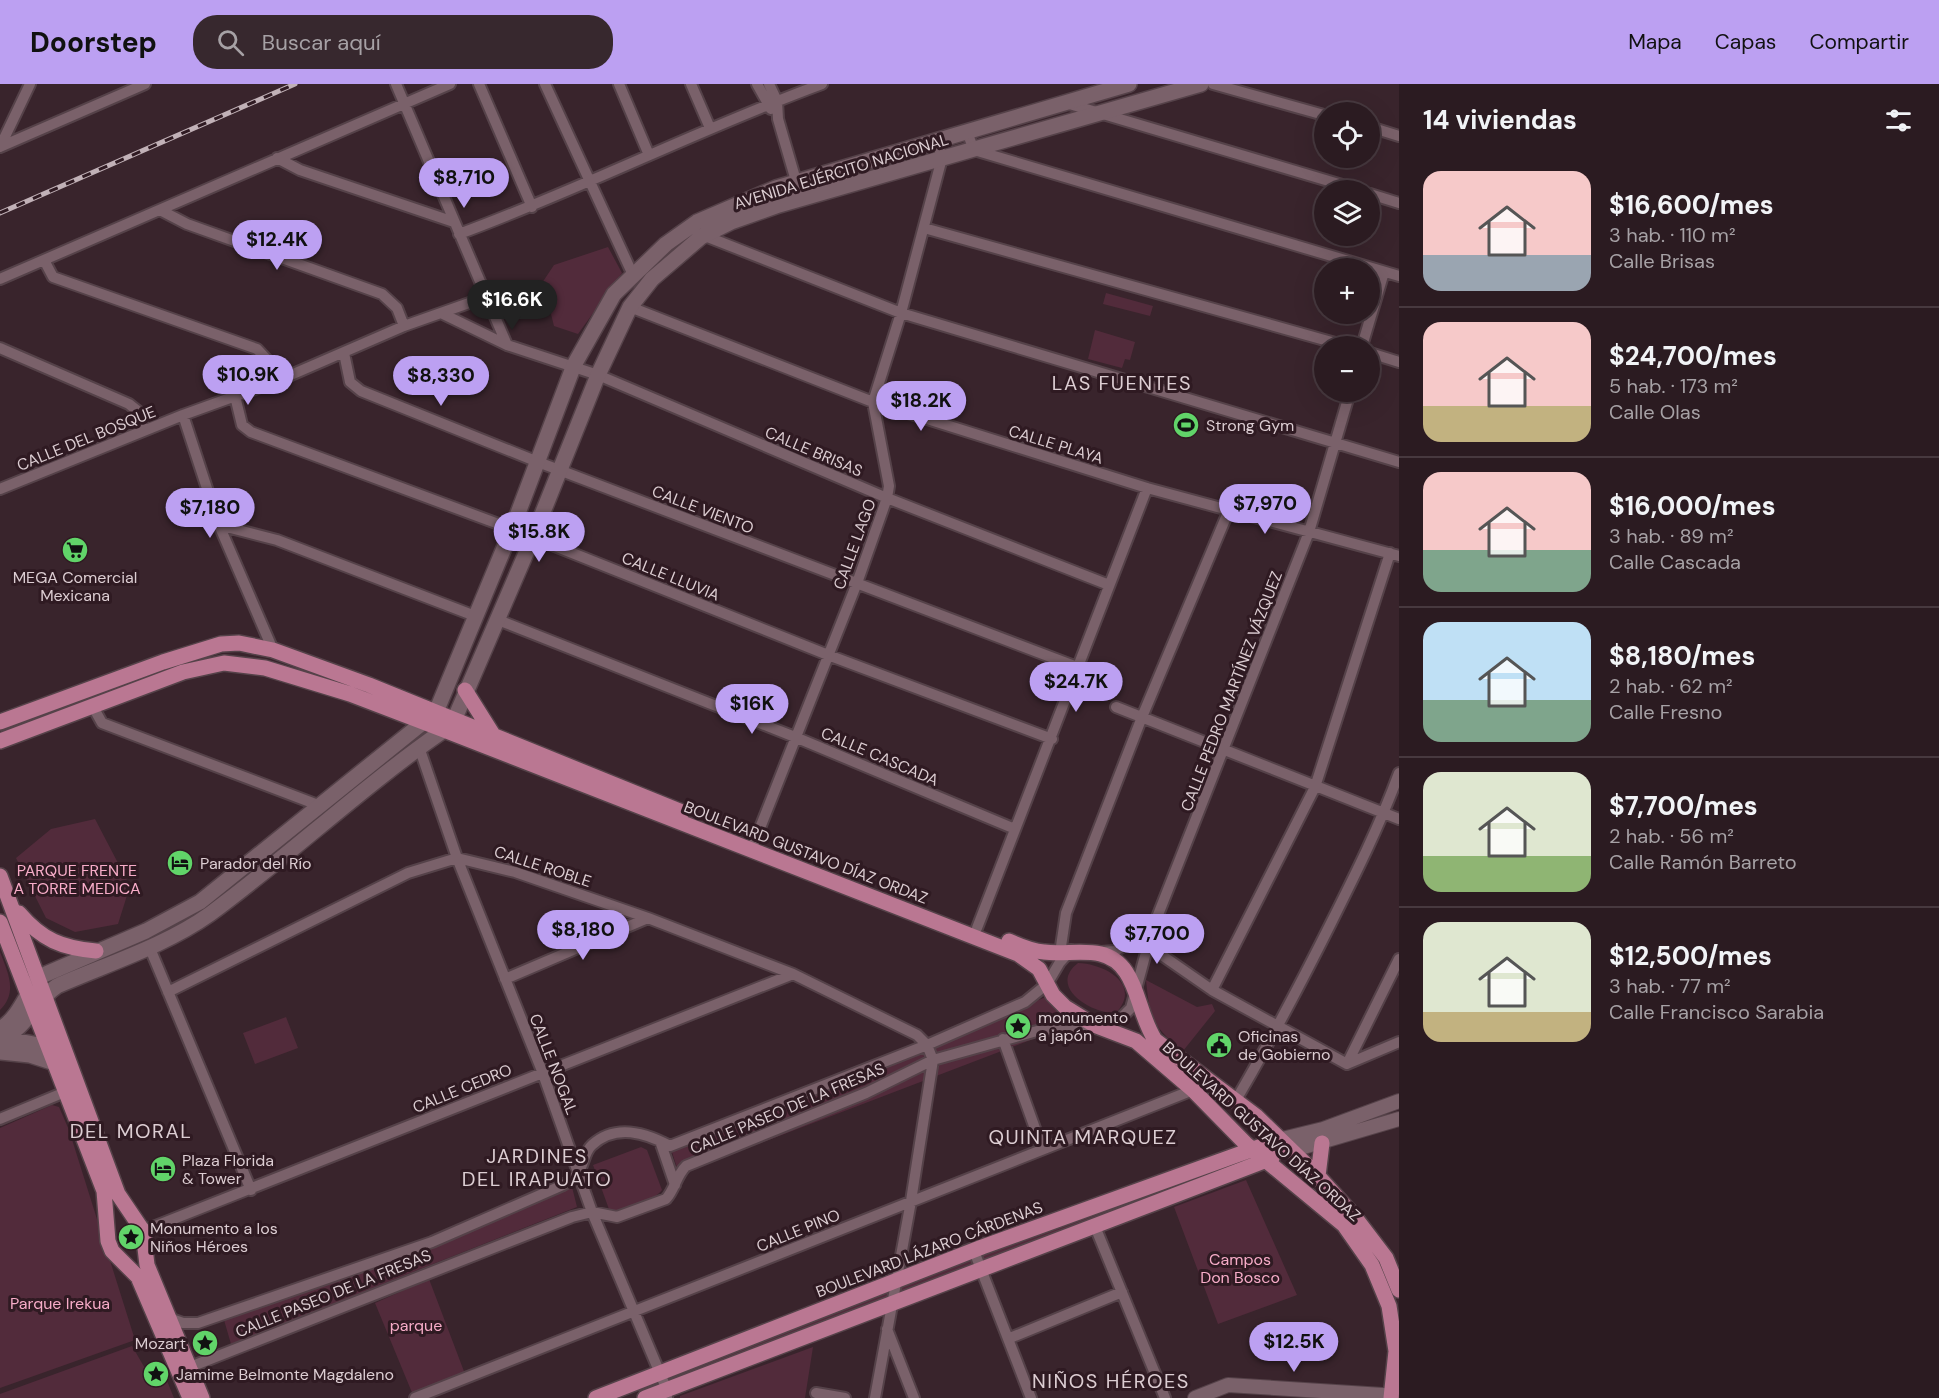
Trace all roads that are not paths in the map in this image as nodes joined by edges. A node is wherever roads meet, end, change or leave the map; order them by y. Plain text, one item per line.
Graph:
1 (30, 84) edge
2 (145, 84) edge
3 (396, 84) edge
4 (450, 84) edge
5 (480, 84) edge
6 (545, 84) edge
7 (619, 84) edge
8 (691, 84) edge
9 (757, 84) edge
10 (769, 84) edge
11 (822, 84) edge
12 (1129, 84) edge
13 (1201, 84) edge
14 (1213, 84) edge
15 (772, 102) junction
16 (1065, 103) junction
17 (404, 104) junction
18 (1314, 112) edge
19 (1099, 113) junction
20 (710, 128) junction
21 (1380, 130) edge
22 (967, 132) junction
23 (1399, 136) edge
24 (937, 141) junction
25 (0, 147) edge
26 (974, 150) junction
27 (649, 155) junction
28 (277, 158) junction
29 (942, 159) junction
30 (1325, 180) edge
31 (589, 181) junction
32 (796, 182) junction
33 (1380, 197) edge
34 (801, 198) junction
35 (1399, 202) edge
36 (532, 207) junction
37 (160, 210) junction
38 (454, 222) junction
39 (924, 228) junction
40 (697, 231) junction
41 (459, 234) junction
42 (44, 260) junction
43 (1384, 272) junction
44 (633, 275) junction
45 (1399, 276) edge
46 (0, 279) edge
47 (486, 297) junction
48 (630, 307) junction
49 (901, 313) junction
50 (443, 314) junction
51 (404, 326) junction
52 (1365, 336) edge
53 (1314, 337) edge
54 (507, 345) junction
55 (0, 348) edge
56 (344, 352) junction
57 (1380, 356) edge
58 (1399, 362) edge
59 (574, 365) junction
60 (598, 375) junction
61 (277, 381) junction
62 (235, 396) junction
63 (873, 402) junction
64 (1348, 402) edge
65 (183, 415) junction
66 (143, 431) junction
67 (1337, 444) junction
68 (538, 462) junction
69 (1399, 462) edge
70 (559, 470) junction
71 (1147, 488) junction
72 (0, 489) edge
73 (887, 498) junction
74 (1229, 510) junction
75 (219, 525) junction
76 (512, 529) junction
77 (1309, 532) junction
78 (533, 537) junction
79 (1395, 555) edge
80 (856, 583) junction
81 (1109, 585) junction
82 (475, 616) junction
83 (498, 620) junction
84 (273, 650) junction
85 (828, 655) junction
86 (1077, 667) junction
87 (465, 690) junction
88 (92, 705) junction
89 (1116, 707) dead end
90 (436, 712) junction
91 (1142, 717) junction
92 (0, 722) edge
93 (423, 722) junction
94 (449, 724) junction
95 (492, 733) junction
96 (795, 737) junction
97 (1052, 739) junction
98 (0, 741) edge
99 (419, 747) junction
100 (1224, 751) junction
101 (1399, 773) edge
102 (1315, 787) junction
103 (318, 805) junction
104 (1384, 814) junction
105 (1399, 819) edge
106 (1015, 828) junction
107 (754, 843) junction
108 (458, 858) junction
109 (0, 876) edge
110 (9, 902) junction
111 (648, 918) junction
112 (0, 922) edge
113 (977, 928) junction
114 (1152, 930) junction
115 (1137, 938) junction
116 (1147, 945) junction
117 (149, 946) junction
118 (96, 951) junction
119 (1066, 952) junction
120 (1097, 952) junction
121 (1399, 959) edge
122 (793, 974) junction
123 (39, 977) junction
124 (505, 979) junction
125 (1047, 984) junction
126 (1212, 990) junction
127 (28, 992) junction
128 (168, 992) junction
129 (1134, 993) junction
130 (46, 994) junction
131 (34, 1008) junction
132 (1094, 1025) junction
133 (1278, 1028) junction
134 (1, 1039) edge
135 (1003, 1039) junction
136 (1399, 1042) edge
137 (927, 1045) junction
138 (48, 1048) junction
139 (62, 1060) junction
140 (933, 1060) junction
141 (1347, 1064) junction
142 (542, 1071) junction
143 (1193, 1090) junction
144 (65, 1092) junction
145 (1236, 1100) junction
146 (1399, 1101) edge
147 (0, 1119) edge
148 (1399, 1119) edge
149 (1278, 1140) junction
150 (660, 1141) junction
151 (1322, 1143) junction
152 (1042, 1148) junction
153 (1252, 1149) junction
154 (1290, 1151) junction
155 (1267, 1160) junction
156 (579, 1172) junction
157 (1318, 1176) junction
158 (675, 1185) junction
159 (251, 1190) junction
160 (911, 1201) junction
161 (132, 1212) junction
162 (592, 1212) junction
163 (105, 1219) junction
164 (1094, 1224) junction
165 (143, 1231) junction
166 (974, 1251) junction
167 (146, 1252) junction
168 (120, 1258) junction
169 (981, 1268) junction
170 (895, 1282) junction
171 (1399, 1290) edge
172 (1122, 1292) junction
173 (891, 1303) junction
174 (633, 1313) junction
175 (169, 1318) junction
176 (887, 1329) junction
177 (1010, 1338) junction
178 (190, 1367) junction
179 (659, 1373) junction
180 (667, 1394) edge
181 (816, 1394) dead end
182 (1394, 1396) edge
183 (190, 1398) edge
184 (201, 1398) edge
185 (415, 1398) edge
186 (596, 1398) edge
187 (645, 1398) edge
188 (845, 1398) edge
189 (874, 1398) edge
190 (914, 1398) edge
191 (1032, 1398) edge
192 (1165, 1398) edge
193 (1196, 1398) edge

1 - 25 street
2 - 25 street
3 - 17 street
4 - 17 street
5 - 36 street
6 - 31 street
7 - 27 street
8 - 20 street
9 - 15 street
10 - 15 street
11 - 15 street
12 - 16 main road, AVENIDA EJÉRCITO NACIONAL
13 - 19 main road, AVENIDA EJÉRCITO NACIONAL
14 - 18 street
15 - 20 street
15 - 32 street
16 - 19 street
16 - 22 main road, AVENIDA EJÉRCITO NACIONAL
17 - 28 street
17 - 38 street
19 - 26 main road, AVENIDA EJÉRCITO NACIONAL
19 - 30 street
20 - 27 street
21 - 23 street
22 - 24 main road, AVENIDA EJÉRCITO NACIONAL
22 - 26 street
24 - 29 street
24 - 32 main road, AVENIDA EJÉRCITO NACIONAL
26 - 29 main road, AVENIDA EJÉRCITO NACIONAL
26 - 43 street
27 - 31 street
28 - 37 street
28 - 38 street
29 - 34 main road, AVENIDA EJÉRCITO NACIONAL
29 - 39 street, CALLE LAGO
31 - 36 street
31 - 44 street
32 - 34 street
32 - 40 main road, AVENIDA EJÉRCITO NACIONAL
33 - 35 street
34 - 40 main road, AVENIDA EJÉRCITO NACIONAL
36 - 41 street
37 - 42 street
37 - 51 street
38 - 41 street
39 - 49 street, CALLE LAGO
39 - 53 street
40 - 44 main road, AVENIDA EJÉRCITO NACIONAL
40 - 48 main road, AVENIDA EJÉRCITO NACIONAL
40 - 49 street
41 - 47 street
42 - 46 street
42 - 61 street
43 - 45 street
43 - 52 street
44 - 59 main road, AVENIDA EJÉRCITO NACIONAL
47 - 50 street, CALLE DEL BOSQUE
47 - 54 street
48 - 60 main road, AVENIDA EJÉRCITO NACIONAL
48 - 63 street, CALLE PLAYA
49 - 63 street, CALLE LAGO
49 - 67 street
50 - 51 street, CALLE DEL BOSQUE
50 - 54 street, CALLE BRISAS
51 - 56 street, CALLE DEL BOSQUE
54 - 59 street, CALLE BRISAS
55 - 66 street
56 - 61 street, CALLE DEL BOSQUE
56 - 68 street, CALLE VIENTO
57 - 58 street
59 - 60 street, CALLE BRISAS
59 - 68 main road, AVENIDA EJÉRCITO NACIONAL
60 - 70 main road, AVENIDA EJÉRCITO NACIONAL
60 - 73 street, CALLE BRISAS
61 - 62 street, CALLE DEL BOSQUE
62 - 65 street, CALLE DEL BOSQUE
62 - 76 street, CALLE LLUVIA
63 - 71 street, CALLE PLAYA
63 - 73 street, CALLE LAGO
64 - 67 street, CALLE PEDRO MARTÍNEZ VÁZQUEZ
65 - 66 street, CALLE DEL BOSQUE
65 - 75 street
66 - 72 street, CALLE DEL BOSQUE
67 - 69 street
67 - 77 street, CALLE PEDRO MARTÍNEZ VÁZQUEZ
68 - 70 street, CALLE VIENTO
68 - 76 main road, AVENIDA EJÉRCITO NACIONAL
70 - 78 main road, AVENIDA EJÉRCITO NACIONAL
70 - 80 street, CALLE VIENTO
71 - 74 street, CALLE PLAYA
71 - 81 street
73 - 80 street, CALLE LAGO
73 - 81 street, CALLE BRISAS
74 - 77 street, CALLE PLAYA
74 - 91 street
75 - 82 street
75 - 84 street
76 - 78 street, CALLE LLUVIA
76 - 82 main road, AVENIDA EJÉRCITO NACIONAL
77 - 79 street, CALLE PLAYA
77 - 100 street, CALLE PEDRO MARTÍNEZ VÁZQUEZ
78 - 83 main road, AVENIDA EJÉRCITO NACIONAL
78 - 85 street, CALLE LLUVIA
79 - 102 street
80 - 85 street, CALLE LAGO
80 - 86 street, CALLE VIENTO
81 - 86 street
82 - 90 main road, AVENIDA EJÉRCITO NACIONAL
83 - 87 main road, AVENIDA EJÉRCITO NACIONAL
83 - 96 street, CALLE CASCADA
84 - 90 main road, BOULEVARD GUSTAVO DÍAZ ORDAZ
84 - 92 main road, BOULEVARD GUSTAVO DÍAZ ORDAZ
85 - 96 street, CALLE LAGO
85 - 97 street, CALLE LLUVIA
86 - 97 street
87 - 94 main road, AVENIDA EJÉRCITO NACIONAL
87 - 95 main road
88 - 93 main road, BOULEVARD GUSTAVO DÍAZ ORDAZ
88 - 98 main road, BOULEVARD GUSTAVO DÍAZ ORDAZ
88 - 103 street
89 - 91 street
90 - 93 main road
90 - 94 main road, BOULEVARD GUSTAVO DÍAZ ORDAZ
91 - 100 street
91 - 119 street
93 - 94 main road, BOULEVARD GUSTAVO DÍAZ ORDAZ
93 - 103 main road
94 - 95 main road, BOULEVARD GUSTAVO DÍAZ ORDAZ
94 - 99 main road
94 - 125 main road, BOULEVARD GUSTAVO DÍAZ ORDAZ
95 - 107 main road, BOULEVARD GUSTAVO DÍAZ ORDAZ
96 - 106 street, CALLE CASCADA
96 - 107 street, CALLE LAGO
97 - 106 street
99 - 108 street, CALLE NOGAL
99 - 117 main road
100 - 102 street
100 - 114 street, CALLE PEDRO MARTÍNEZ VÁZQUEZ
101 - 104 street
102 - 104 street
102 - 126 street
103 - 118 main road
104 - 105 street
104 - 133 street
106 - 113 street
107 - 113 main road, BOULEVARD GUSTAVO DÍAZ ORDAZ
108 - 111 street, CALLE ROBLE
108 - 124 street, CALLE NOGAL
108 - 128 street, CALLE ROBLE
109 - 110 main road
110 - 118 main road
110 - 123 main road
111 - 122 street, CALLE ROBLE
111 - 124 street
112 - 127 main road
113 - 119 main road, BOULEVARD GUSTAVO DÍAZ ORDAZ
114 - 115 street
114 - 116 street, CALLE PEDRO MARTÍNEZ VÁZQUEZ
115 - 116 street
115 - 120 street
116 - 126 street
116 - 129 street, CALLE PEDRO MARTÍNEZ VÁZQUEZ
117 - 128 street
117 - 130 main road
118 - 123 main road
119 - 120 main road, BOULEVARD GUSTAVO DÍAZ ORDAZ
119 - 125 street, CALLE PASEO DE LA FRESAS
120 - 129 main road, BOULEVARD GUSTAVO DÍAZ ORDAZ
121 - 141 street
122 - 137 street, CALLE ROBLE
122 - 142 street, CALLE CEDRO
123 - 127 main road
123 - 130 main road
124 - 142 street, CALLE NOGAL
125 - 132 main road, BOULEVARD GUSTAVO DÍAZ ORDAZ
125 - 137 street, CALLE PASEO DE LA FRESAS
126 - 133 street
127 - 131 main road
127 - 134 main road
128 - 159 street
129 - 132 street, CALLE PASEO DE LA FRESAS
129 - 145 main road, BOULEVARD GUSTAVO DÍAZ ORDAZ
130 - 131 main road
130 - 139 main road
131 - 134 main road
131 - 138 main road
132 - 135 street, CALLE PASEO DE LA FRESAS
132 - 143 main road, BOULEVARD GUSTAVO DÍAZ ORDAZ
133 - 141 street
133 - 145 street
134 - 138 main road
134 - 139 main road
135 - 140 street, CALLE PASEO DE LA FRESAS
135 - 152 street
136 - 141 street
137 - 140 street
137 - 150 street, CALLE PASEO DE LA FRESAS
138 - 139 main road
139 - 144 main road
139 - 161 main road
140 - 158 street, CALLE PASEO DE LA FRESAS
140 - 160 street
142 - 156 street, CALLE NOGAL
142 - 159 street, CALLE CEDRO
143 - 152 street, CALLE PINO
143 - 153 main road, BOULEVARD GUSTAVO DÍAZ ORDAZ
144 - 147 street
144 - 163 main road
145 - 149 main road, BOULEVARD GUSTAVO DÍAZ ORDAZ
146 - 149 street
148 - 151 street
149 - 153 main road, BOULEVARD LÁZARO CÁRDENAS
149 - 154 main road, BOULEVARD GUSTAVO DÍAZ ORDAZ
150 - 156 street, CALLE PASEO DE LA FRESAS
150 - 158 street
151 - 154 street
151 - 157 main road
152 - 160 street, CALLE PINO
153 - 155 main road, BOULEVARD GUSTAVO DÍAZ ORDAZ
153 - 166 main road, BOULEVARD LÁZARO CÁRDENAS
154 - 155 main road
154 - 157 main road, BOULEVARD GUSTAVO DÍAZ ORDAZ
155 - 164 main road
155 - 182 main road, BOULEVARD GUSTAVO DÍAZ ORDAZ
156 - 162 street, CALLE NOGAL
156 - 175 street, CALLE PASEO DE LA FRESAS
157 - 171 main road, BOULEVARD GUSTAVO DÍAZ ORDAZ
158 - 162 street, CALLE PASEO DE LA FRESAS
159 - 165 street, CALLE CEDRO
160 - 170 street
160 - 174 street, CALLE PINO
161 - 163 main road
161 - 165 main road
162 - 174 street, CALLE NOGAL
162 - 178 street, CALLE PASEO DE LA FRESAS
163 - 168 main road
164 - 169 main road
164 - 172 street
165 - 167 main road
166 - 169 street
166 - 170 main road, BOULEVARD LÁZARO CÁRDENAS
167 - 168 main road
167 - 175 main road
168 - 183 main road
169 - 173 main road
169 - 177 street
170 - 173 street
170 - 179 main road, BOULEVARD LÁZARO CÁRDENAS
172 - 177 street
172 - 192 street
173 - 176 street
173 - 180 main road
174 - 179 street, CALLE NOGAL
174 - 185 street, CALLE PINO
175 - 178 main road
176 - 189 street
176 - 190 street
177 - 191 street
178 - 184 main road
179 - 180 street, CALLE NOGAL
179 - 186 main road, BOULEVARD LÁZARO CÁRDENAS
180 - 187 main road
181 - 188 street
182 - 193 street

